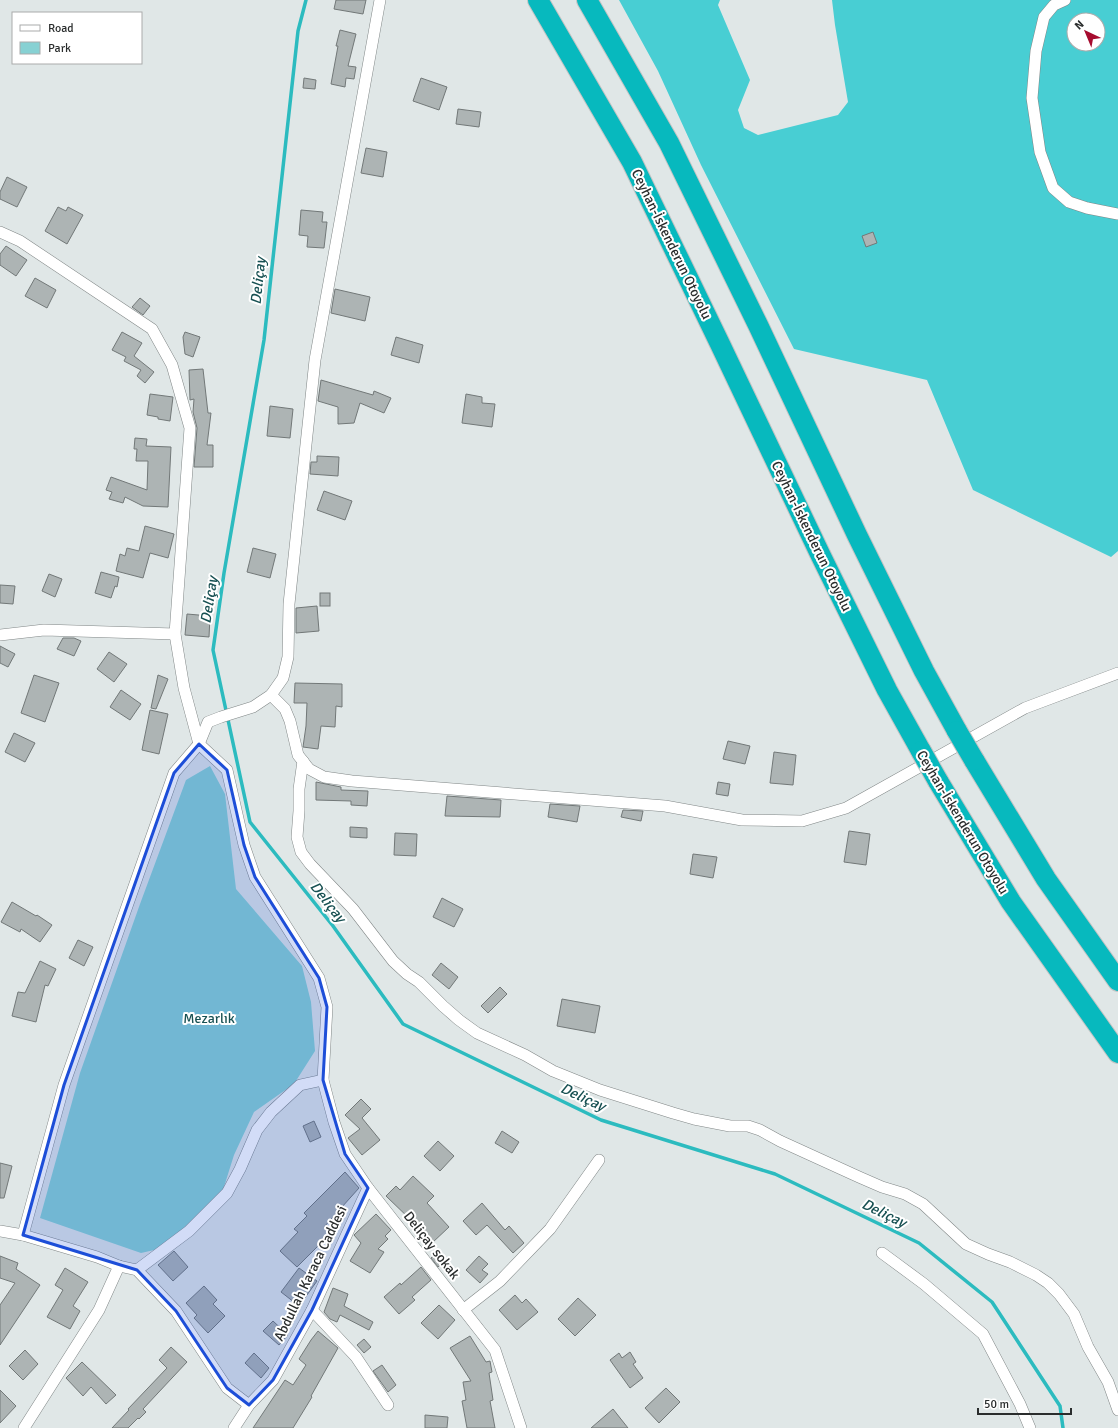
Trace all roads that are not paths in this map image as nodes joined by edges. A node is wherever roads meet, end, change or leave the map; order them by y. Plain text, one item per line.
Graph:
1 (380, 0) edge
2 (538, 0) edge
3 (586, 0) edge
4 (1065, 0) edge
5 (1118, 214) edge
6 (0, 232) edge
7 (175, 634) junction
8 (0, 635) edge
9 (1118, 673) edge
10 (271, 695) junction
11 (199, 744) junction
12 (303, 761) junction
13 (1118, 982) edge
14 (1118, 1053) edge
15 (323, 1080) junction
16 (599, 1160) dead end
17 (368, 1188) junction
18 (0, 1231) edge
19 (23, 1235) junction
20 (882, 1253) dead end
21 (119, 1266) junction
22 (137, 1270) junction
23 (312, 1310) junction
24 (464, 1310) junction
25 (249, 1405) junction
26 (388, 1405) dead end
27 (1118, 1410) edge
28 (24, 1428) edge
29 (234, 1428) edge
30 (520, 1428) edge
31 (1030, 1428) edge

1 - 10 street
2 - 14 highway, Ceyhan-İskenderun Otoyolu, bridge
3 - 13 highway, bridge
4 - 5 street
6 - 7 street
7 - 8 street
7 - 11 street
9 - 12 street
10 - 11 street
10 - 12 street
11 - 15 street, Deliçay sokak
11 - 19 street
12 - 27 street
15 - 17 street, Deliçay sokak
15 - 22 street
16 - 24 street
17 - 23 street, Abdullah Karaca Caddesi
17 - 24 street, Deliçay sokak
18 - 19 street
19 - 21 street
20 - 31 street
21 - 22 street
21 - 28 street
22 - 25 street
23 - 25 street, Abdullah Karaca Caddesi
23 - 26 street
24 - 30 street, Deliçay sokak
25 - 29 street, Abdullah Karaca Caddesi

